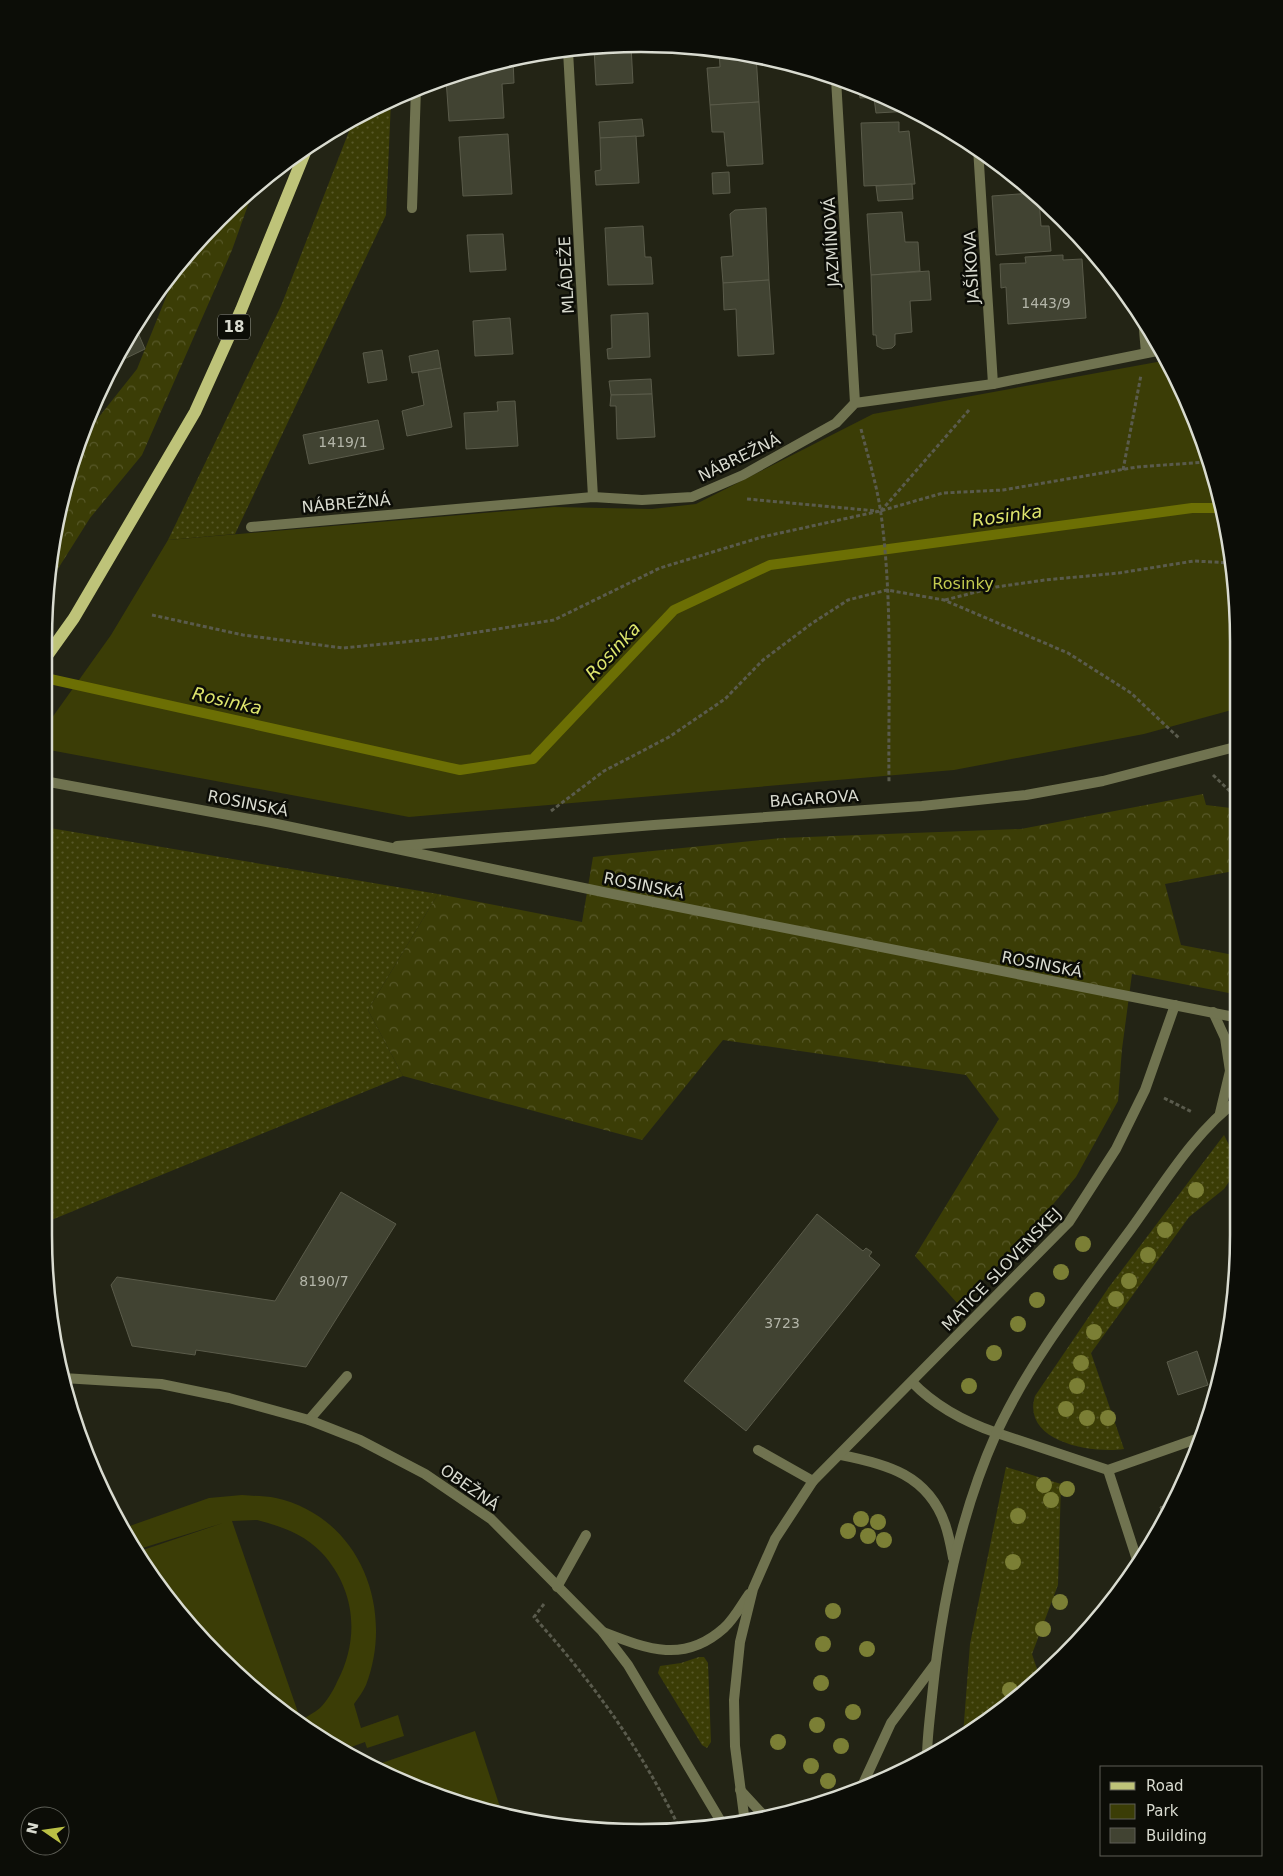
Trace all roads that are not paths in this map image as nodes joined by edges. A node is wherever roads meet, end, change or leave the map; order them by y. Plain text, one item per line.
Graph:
1 (568, 58) edge
2 (836, 86) edge
3 (416, 97) edge
4 (979, 159) edge
5 (302, 160) edge
6 (412, 208) dead end
7 (1145, 335) edge
8 (1154, 351) edge
9 (1146, 352) junction
10 (992, 384) junction
11 (855, 403) junction
12 (593, 497) junction
13 (251, 527) dead end
14 (52, 649) edge
15 (1230, 748) edge
16 (52, 782) edge
17 (386, 847) junction
18 (1175, 1005) junction
19 (1213, 1012) junction
20 (1230, 1016) edge
21 (1230, 1106) edge
22 (1220, 1113) junction
23 (347, 1376) dead end
24 (71, 1378) edge
25 (912, 1382) junction
26 (309, 1420) junction
27 (997, 1433) junction
28 (1193, 1440) edge
29 (758, 1450) dead end
30 (841, 1455) junction
31 (1108, 1470) junction
32 (813, 1482) junction
33 (586, 1535) dead end
34 (1135, 1555) edge
35 (954, 1562) junction
36 (557, 1586) junction
37 (753, 1589) junction
38 (602, 1631) junction
39 (936, 1663) junction
40 (928, 1749) edge
41 (865, 1780) edge
42 (739, 1789) junction
43 (760, 1811) edge
44 (744, 1814) edge
45 (719, 1818) edge

1 - 12 street, MLÁDEŽE
2 - 11 street, JAZMÍNOVÁ
3 - 6 street
4 - 10 street, JAŠÍKOVA
5 - 14 main road, 18
7 - 9 street
8 - 9 street
9 - 10 street
10 - 11 street
11 - 12 street, NÁBREŽNÁ
12 - 13 street, NÁBREŽNÁ
15 - 17 street, BAGAROVA
16 - 17 street, ROSINSKÁ
17 - 18 street, ROSINSKÁ
18 - 19 street, ROSINSKÁ
18 - 25 street, MATICE SLOVENSKEJ
19 - 20 street, ROSINSKÁ
19 - 22 street
21 - 22 street
22 - 27 street
23 - 26 street
24 - 26 street, OBEŽNÁ
25 - 27 street
25 - 30 street, MATICE SLOVENSKEJ
26 - 36 street, OBEŽNÁ
27 - 31 street
27 - 35 street
28 - 31 street
29 - 32 street
30 - 32 street, MATICE SLOVENSKEJ
30 - 35 street
31 - 34 street
32 - 37 street, MATICE SLOVENSKEJ
33 - 36 street
35 - 39 street
36 - 38 street, OBEŽNÁ
37 - 38 street, MATICE SLOVENSKEJ
37 - 42 street, MATICE SLOVENSKEJ
38 - 45 street, OBEŽNÁ
39 - 40 street
39 - 41 street
42 - 43 street
42 - 44 street, MATICE SLOVENSKEJ

